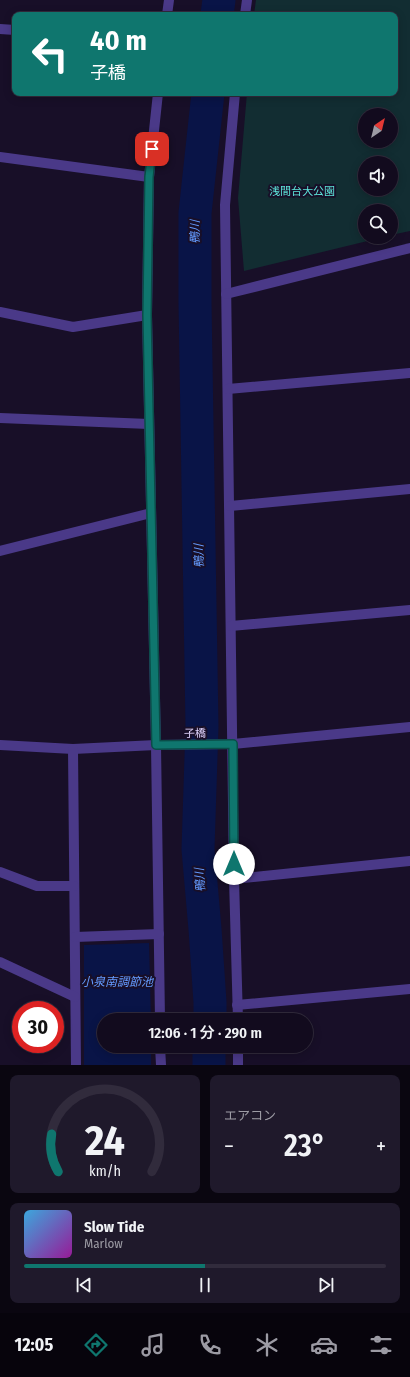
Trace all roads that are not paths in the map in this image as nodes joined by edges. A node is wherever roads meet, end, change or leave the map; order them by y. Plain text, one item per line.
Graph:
1 (169, 0) edge
2 (247, 0) edge
3 (167, 12) edge
4 (245, 12) edge
5 (0, 29) edge
6 (12, 30) edge
7 (158, 96) edge
8 (235, 96) edge
9 (0, 157) edge
10 (149, 177) junction
11 (410, 248) edge
12 (226, 294) junction
13 (147, 315) junction
14 (1, 316) edge
15 (410, 373) edge
16 (228, 389) junction
17 (0, 418) edge
18 (149, 424) junction
19 (410, 489) edge
20 (230, 506) junction
21 (151, 513) junction
22 (0, 551) edge
23 (410, 610) edge
24 (231, 626) junction
25 (410, 727) edge
26 (233, 744) junction
27 (0, 745) edge
28 (156, 745) junction
29 (73, 749) junction
30 (410, 861) edge
31 (0, 872) edge
32 (234, 879) junction
33 (74, 886) junction
34 (159, 934) junction
35 (74, 937) junction
36 (0, 962) edge
37 (410, 989) edge
38 (75, 997) junction
39 (238, 1005) junction
40 (160, 1013) edge
41 (238, 1013) edge
42 (160, 1053) edge
43 (238, 1053) edge
44 (76, 1065) edge
45 (161, 1065) edge
46 (238, 1065) edge

1 - 3 street
2 - 4 street
5 - 6 street
7 - 10 street
8 - 12 street
9 - 10 street
10 - 13 street
11 - 12 street
12 - 16 street
13 - 14 street
13 - 18 street
15 - 16 street
16 - 20 street
17 - 18 street
18 - 21 street
19 - 20 street
20 - 24 street
21 - 22 street
21 - 28 street
23 - 24 street
24 - 26 street
25 - 26 street, 子橋
26 - 28 street, 子橋
26 - 32 street
27 - 29 street, 子橋
28 - 29 street, 子橋
28 - 34 street
29 - 33 street
30 - 32 street
31 - 33 street
32 - 39 street
33 - 35 street
34 - 35 street
34 - 40 street
35 - 38 street
36 - 38 street
37 - 39 street
38 - 44 street
39 - 41 street
42 - 45 street
43 - 46 street

